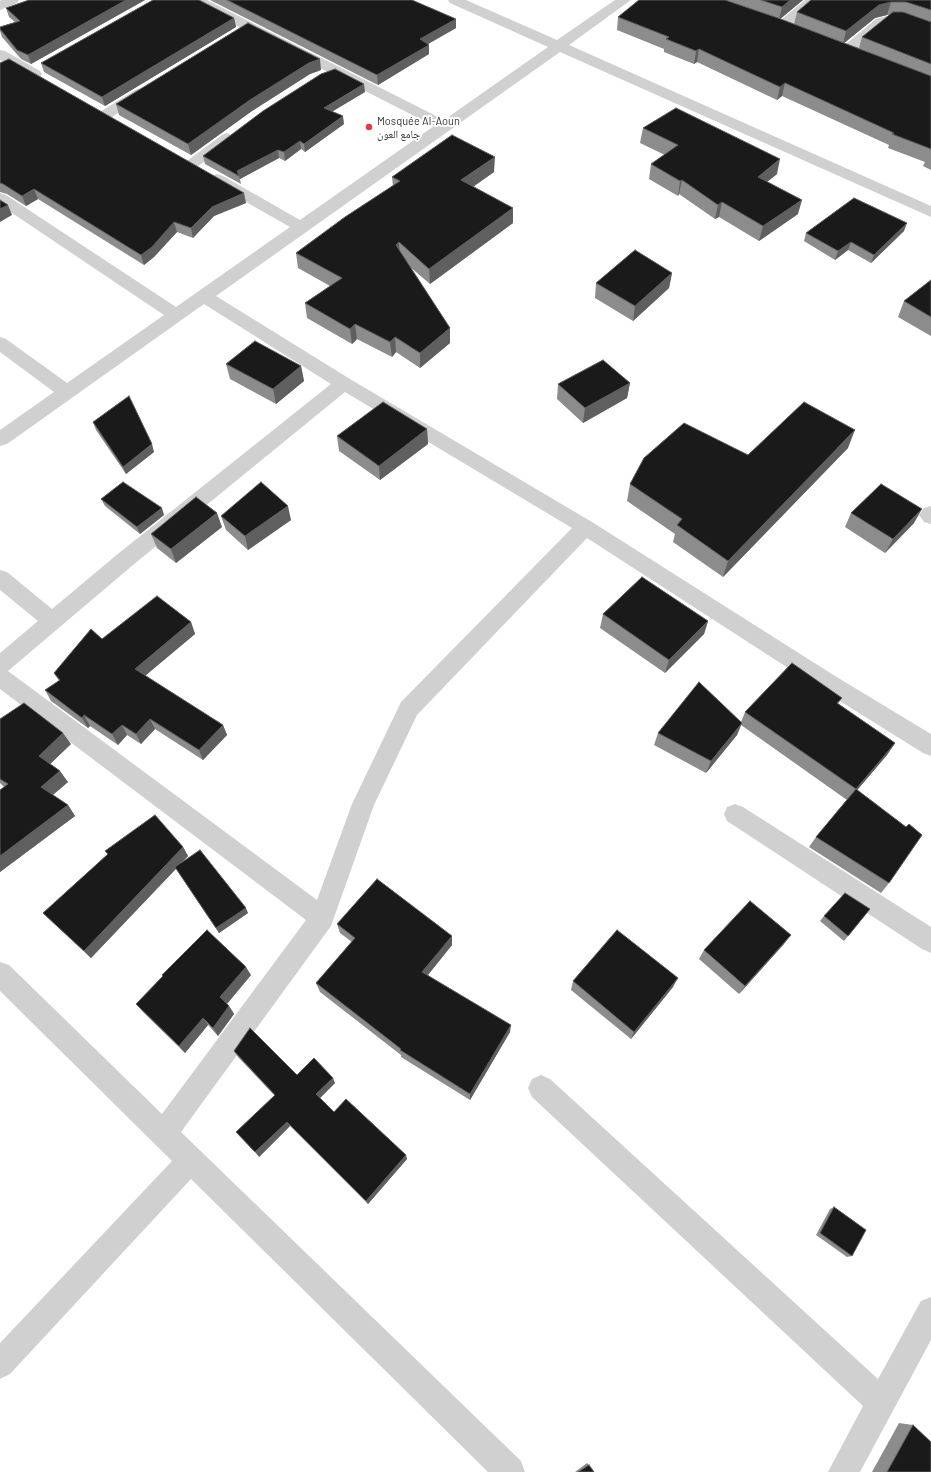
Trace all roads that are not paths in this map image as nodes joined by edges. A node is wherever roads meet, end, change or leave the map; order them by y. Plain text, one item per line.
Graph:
1 (12, 0) edge
2 (197, 0) edge
3 (455, 0) edge
4 (624, 0) edge
5 (813, 0) edge
6 (0, 6) edge
7 (767, 22) edge
8 (249, 27) junction
9 (781, 28) junction
10 (931, 31) edge
11 (795, 33) edge
12 (236, 35) edge
13 (559, 46) junction
14 (831, 47) edge
15 (845, 52) junction
16 (0, 54) edge
17 (860, 58) edge
18 (44, 64) edge
19 (336, 71) junction
20 (30, 72) junction
21 (316, 78) edge
22 (50, 83) edge
23 (151, 86) edge
24 (92, 107) edge
25 (105, 114) junction
26 (118, 122) edge
27 (445, 126) junction
28 (240, 128) edge
29 (179, 156) edge
30 (192, 164) junction
31 (0, 198) edge
32 (931, 212) edge
33 (301, 227) junction
34 (204, 296) junction
35 (176, 315) junction
36 (0, 344) edge
37 (344, 383) junction
38 (67, 392) junction
39 (0, 439) edge
40 (931, 513) edge
41 (931, 517) edge
42 (585, 527) junction
43 (0, 578) edge
44 (52, 621) junction
45 (0, 665) edge
46 (0, 677) edge
47 (931, 746) edge
48 (735, 814) dead end
49 (322, 918) junction
50 (931, 941) edge
51 (0, 974) edge
52 (541, 1088) dead end
53 (164, 1133) junction
54 (191, 1160) junction
55 (931, 1311) edge
56 (0, 1364) edge
57 (881, 1402) junction
58 (510, 1472) edge
59 (843, 1472) edge

1 - 6 street
2 - 8 street
3 - 13 street
4 - 13 street
5 - 9 street
7 - 9 street
8 - 12 street
8 - 19 street
9 - 11 street
10 - 15 street
13 - 27 street
13 - 32 street
14 - 15 street
15 - 17 street
16 - 20 street
18 - 20 street
19 - 21 street
19 - 27 street
20 - 22 street
23 - 25 street
24 - 25 street
25 - 26 street
27 - 33 street
28 - 30 street
29 - 30 street
30 - 33 street
31 - 35 street
33 - 34 street
34 - 35 street
34 - 37 street
35 - 38 street
36 - 38 street
37 - 42 street
37 - 44 street
38 - 39 street
40 - 41 street
42 - 47 street
42 - 49 street
43 - 44 street
44 - 45 street
46 - 49 street
48 - 50 street
49 - 53 street
51 - 53 street
52 - 57 street
53 - 54 street
54 - 56 street
54 - 58 street
55 - 57 street
57 - 59 street

